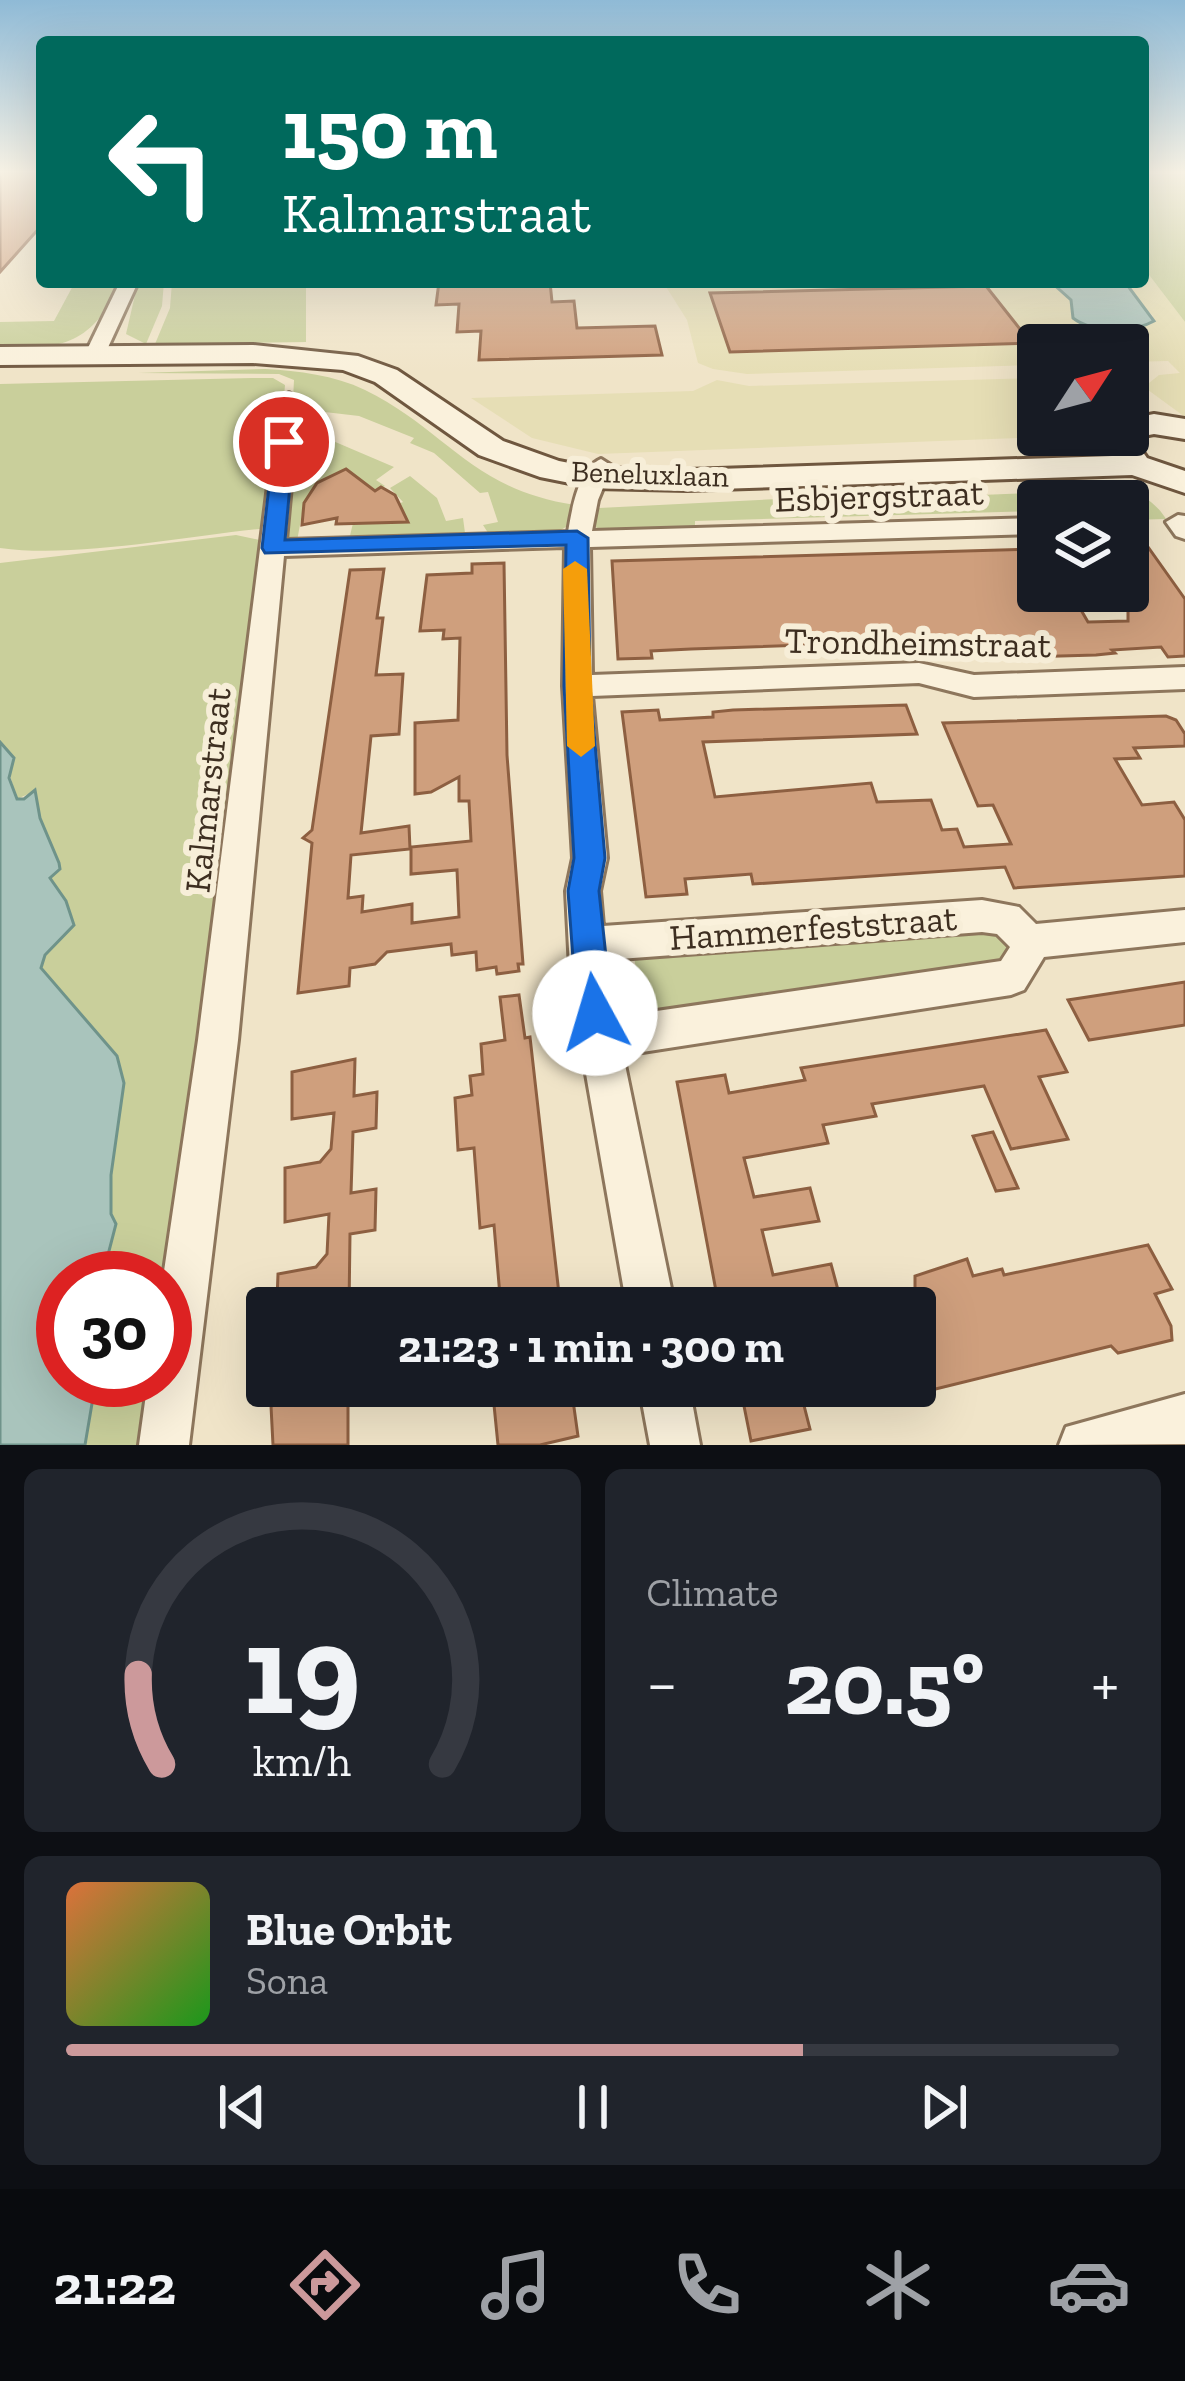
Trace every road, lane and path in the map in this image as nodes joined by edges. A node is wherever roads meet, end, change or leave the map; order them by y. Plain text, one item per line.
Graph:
1 (127, 288) edge
2 (108, 354) junction
3 (0, 356) edge
4 (289, 399) dead end
5 (1149, 428) edge
6 (1185, 429) edge
7 (1017, 450) edge
8 (1144, 456) edge
9 (598, 472) junction
10 (1185, 483) edge
11 (1017, 527) edge
12 (577, 538) junction
13 (273, 548) junction
14 (1185, 678) edge
15 (577, 686) junction
16 (1185, 926) edge
17 (1029, 942) junction
18 (587, 944) junction
19 (599, 1039) junction
20 (647, 1287) edge
21 (668, 1407) edge
22 (1185, 1418) edge
23 (164, 1445) edge
24 (674, 1445) edge
25 (1084, 1445) edge

1 - 2 street
2 - 3 street, Beneluxlaan
2 - 9 street, Beneluxlaan
4 - 13 street, Kalmarstraat
5 - 6 street, Beneluxlaan
7 - 9 street, Beneluxlaan
8 - 10 street
9 - 12 street
11 - 12 street, Esbjergstraat
12 - 13 street
12 - 15 street
13 - 23 street, Kalmarstraat
14 - 15 street, Trondheimstraat
15 - 18 street
16 - 17 street
17 - 18 street, Hammerfeststraat
17 - 19 street, Hammerfeststraat
18 - 19 street
19 - 20 street
21 - 24 street
22 - 25 street

